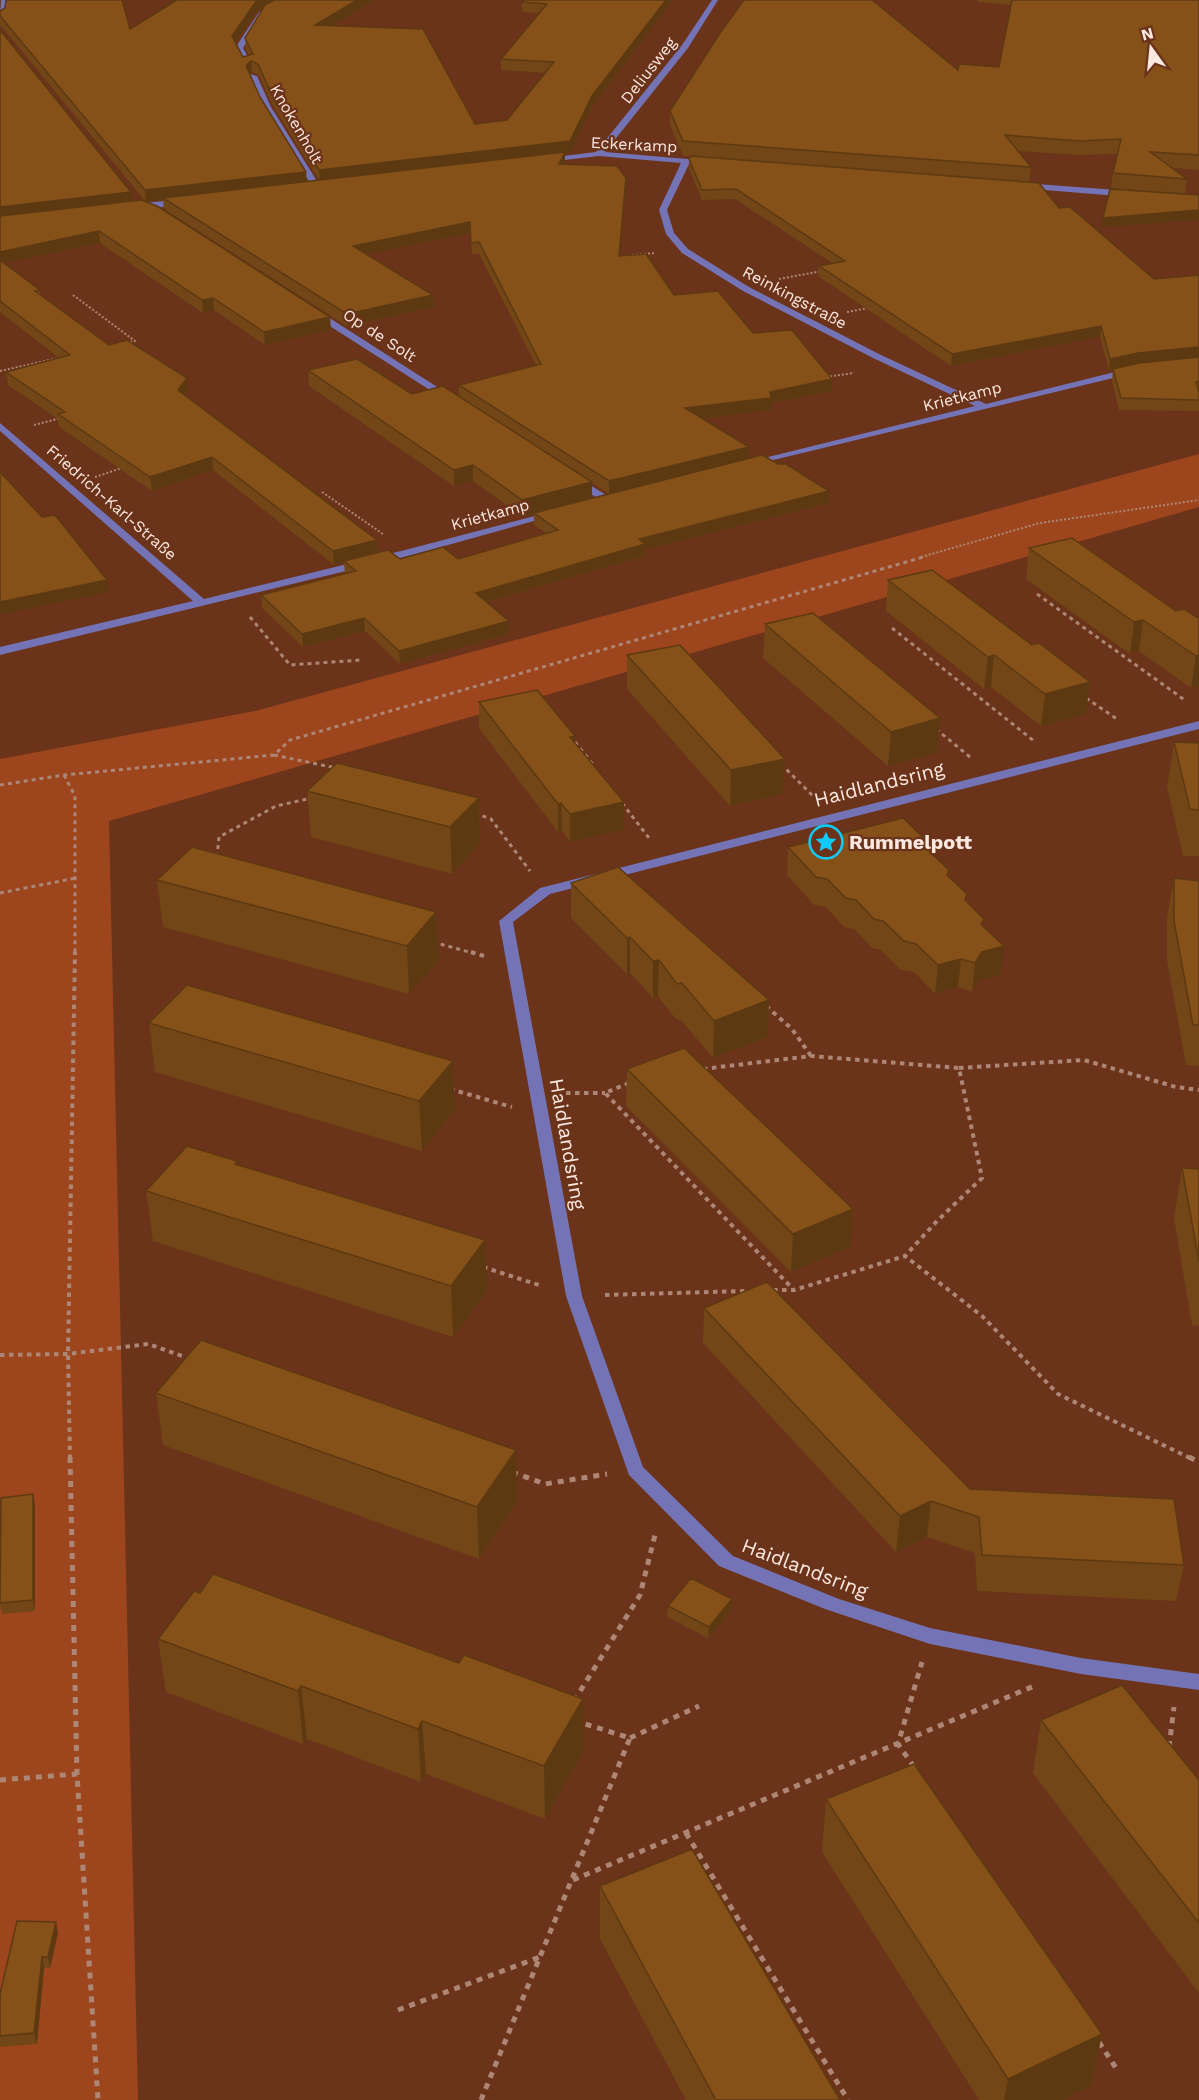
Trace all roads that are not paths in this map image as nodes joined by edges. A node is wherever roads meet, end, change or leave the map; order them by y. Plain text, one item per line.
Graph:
1 (4, 0) edge
2 (283, 0) edge
3 (715, 0) edge
4 (0, 18) edge
5 (248, 64) edge
6 (253, 76) edge
7 (599, 154) junction
8 (540, 161) edge
9 (686, 161) junction
10 (721, 164) edge
11 (328, 185) edge
12 (316, 186) junction
13 (1014, 186) edge
14 (304, 188) edge
15 (132, 193) edge
16 (1144, 195) edge
17 (189, 201) edge
18 (143, 207) junction
19 (121, 209) edge
20 (162, 214) edge
21 (300, 303) edge
22 (1147, 368) edge
23 (459, 404) edge
24 (986, 407) junction
25 (4, 429) edge
26 (746, 466) edge
27 (568, 474) edge
28 (608, 500) edge
29 (563, 511) edge
30 (202, 603) junction
31 (0, 651) edge
32 (1199, 725) edge
33 (1199, 1682) edge

1 - 4 street
2 - 5 street
3 - 7 street, Deliusweg
6 - 12 street, Knokenholt
7 - 8 street, Eckerkamp
7 - 9 street, Eckerkamp
9 - 10 street, Eckerkamp
9 - 24 street, Reinkingstraße
11 - 12 street
12 - 14 street
13 - 16 street
15 - 18 street
17 - 18 street
18 - 19 street
18 - 20 street
21 - 23 street, Op de Solt
22 - 24 street, Krietkamp
24 - 26 street, Krietkamp
25 - 30 street, Friedrich-Karl-Straße
27 - 28 street
29 - 30 street, Krietkamp
30 - 31 street, Krietkamp
32 - 33 street, Haidlandsring

